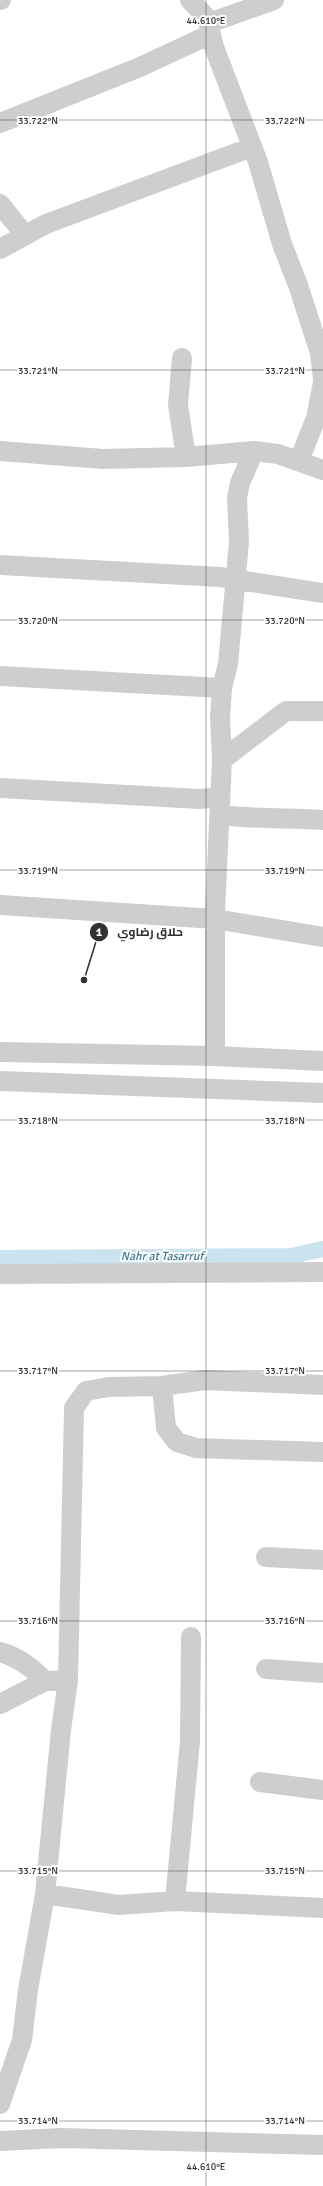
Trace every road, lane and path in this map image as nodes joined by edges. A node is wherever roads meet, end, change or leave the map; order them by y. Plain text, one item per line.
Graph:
1 (190, 0) edge
2 (274, 0) edge
3 (210, 29) junction
4 (0, 123) edge
5 (252, 147) junction
6 (0, 204) edge
7 (26, 235) junction
8 (0, 249) edge
9 (182, 358) dead end
10 (323, 379) edge
11 (323, 383) edge
12 (0, 451) edge
13 (254, 452) junction
14 (186, 458) junction
15 (300, 462) junction
16 (323, 470) edge
17 (0, 565) edge
18 (236, 578) junction
19 (323, 593) edge
20 (0, 676) edge
21 (222, 688) junction
22 (323, 711) edge
23 (222, 760) junction
24 (0, 788) edge
25 (219, 806) junction
26 (323, 820) edge
27 (0, 905) edge
28 (215, 919) junction
29 (323, 937) edge
30 (0, 1052) edge
31 (215, 1056) junction
32 (323, 1061) edge
33 (0, 1081) edge
34 (323, 1093) edge
35 (323, 1272) edge
36 (0, 1274) edge
37 (323, 1385) edge
38 (162, 1386) junction
39 (323, 1452) edge
40 (266, 1557) dead end
41 (323, 1560) edge
42 (191, 1637) dead end
43 (0, 1652) edge
44 (266, 1669) dead end
45 (323, 1673) edge
46 (68, 1680) junction
47 (45, 1682) junction
48 (0, 1704) edge
49 (260, 1782) dead end
50 (323, 1790) edge
51 (44, 1894) junction
52 (175, 1901) junction
53 (323, 1908) edge
54 (0, 2104) edge
55 (0, 2141) edge
56 (323, 2145) edge

1 - 3 street
2 - 3 street
3 - 4 street
3 - 5 street
5 - 7 street
5 - 10 street
6 - 7 street
7 - 8 street
9 - 14 street
11 - 15 street
12 - 14 street
13 - 14 street
13 - 15 street
13 - 18 street
15 - 16 street
17 - 18 street
18 - 19 street
18 - 21 street
20 - 21 street
21 - 23 street
22 - 23 street
23 - 25 street
24 - 25 street
25 - 26 street
25 - 28 street
27 - 28 street
28 - 29 street
28 - 31 street
30 - 31 street
31 - 32 street
33 - 34 street
35 - 36 street
37 - 38 street
38 - 39 street
38 - 46 street
40 - 41 street
42 - 52 street
43 - 47 street
44 - 45 street
46 - 47 street
46 - 51 street
47 - 48 street
49 - 50 street
51 - 52 street
51 - 54 street
52 - 53 street
55 - 56 street

